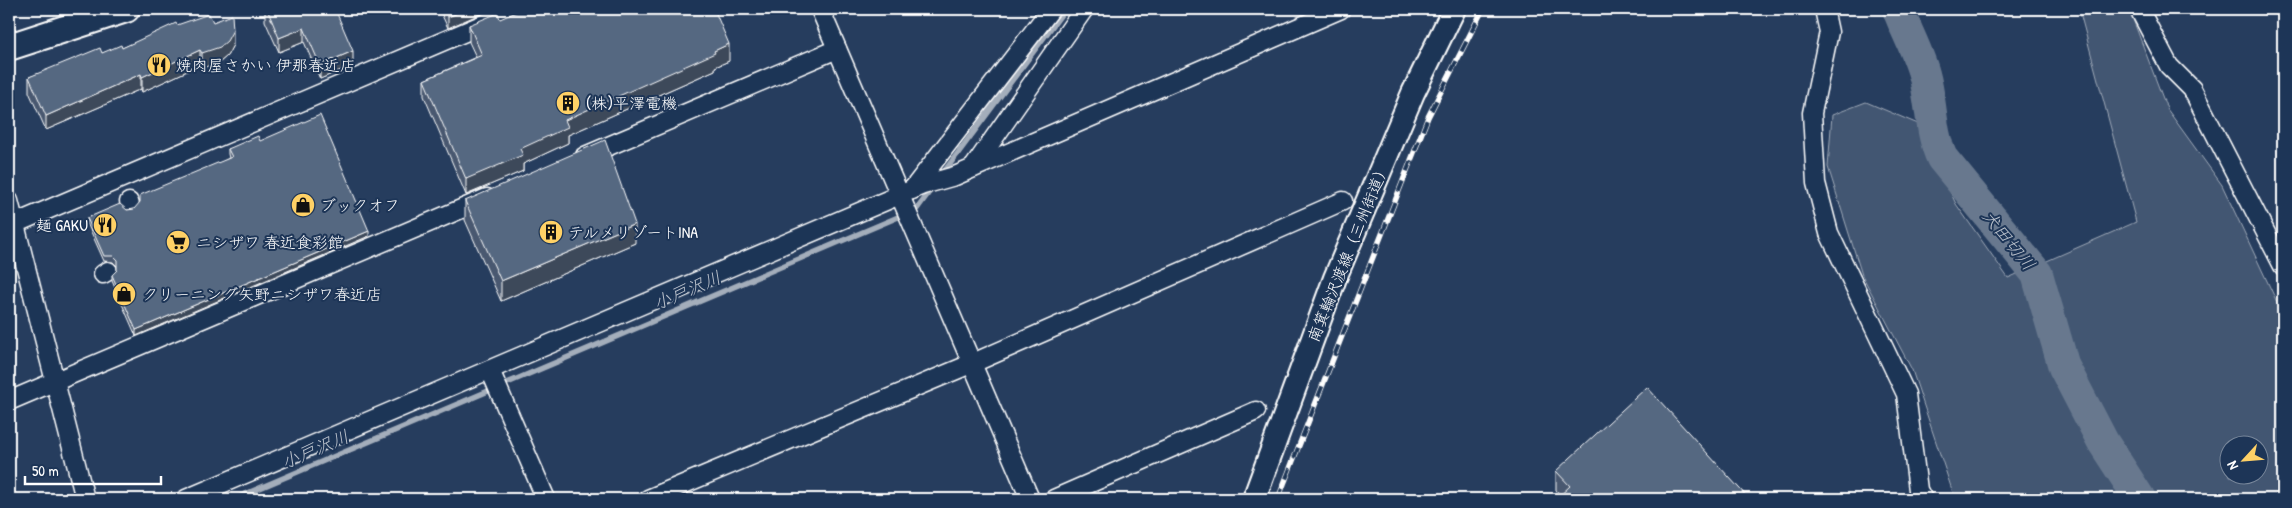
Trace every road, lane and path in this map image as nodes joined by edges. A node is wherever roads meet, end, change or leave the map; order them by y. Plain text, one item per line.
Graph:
1 (126, 9) edge
2 (519, 9) edge
3 (1051, 9) edge
4 (1084, 9) edge
5 (1341, 9) edge
6 (1454, 9) edge
7 (1824, 9) edge
8 (2139, 9) edge
9 (816, 11) edge
10 (9, 46) edge
11 (838, 49) junction
12 (567, 164) edge
13 (973, 168) junction
14 (504, 190) edge
15 (909, 193) junction
16 (9, 201) edge
17 (1344, 201) dead end
18 (13, 232) edge
19 (2283, 266) edge
20 (973, 363) junction
21 (492, 373) junction
22 (54, 381) junction
23 (9, 401) edge
24 (1256, 411) dead end
25 (85, 499) edge
26 (186, 499) edge
27 (546, 499) edge
28 (648, 499) edge
29 (1030, 499) edge
30 (1054, 499) edge
31 (1254, 499) edge
32 (1923, 499) edge

1 - 10 highway
2 - 18 street
3 - 15 street
4 - 13 street
5 - 13 street
6 - 31 main road, 南箕輪沢渡線（三州街道）
7 - 32 street
8 - 19 street
9 - 11 street
11 - 12 street
11 - 15 street
13 - 15 street
14 - 22 street
15 - 20 street
15 - 21 street
16 - 18 street
17 - 20 street
18 - 22 street
20 - 28 street
20 - 29 street
21 - 26 street
21 - 27 street
22 - 23 street
22 - 25 street
24 - 30 street

